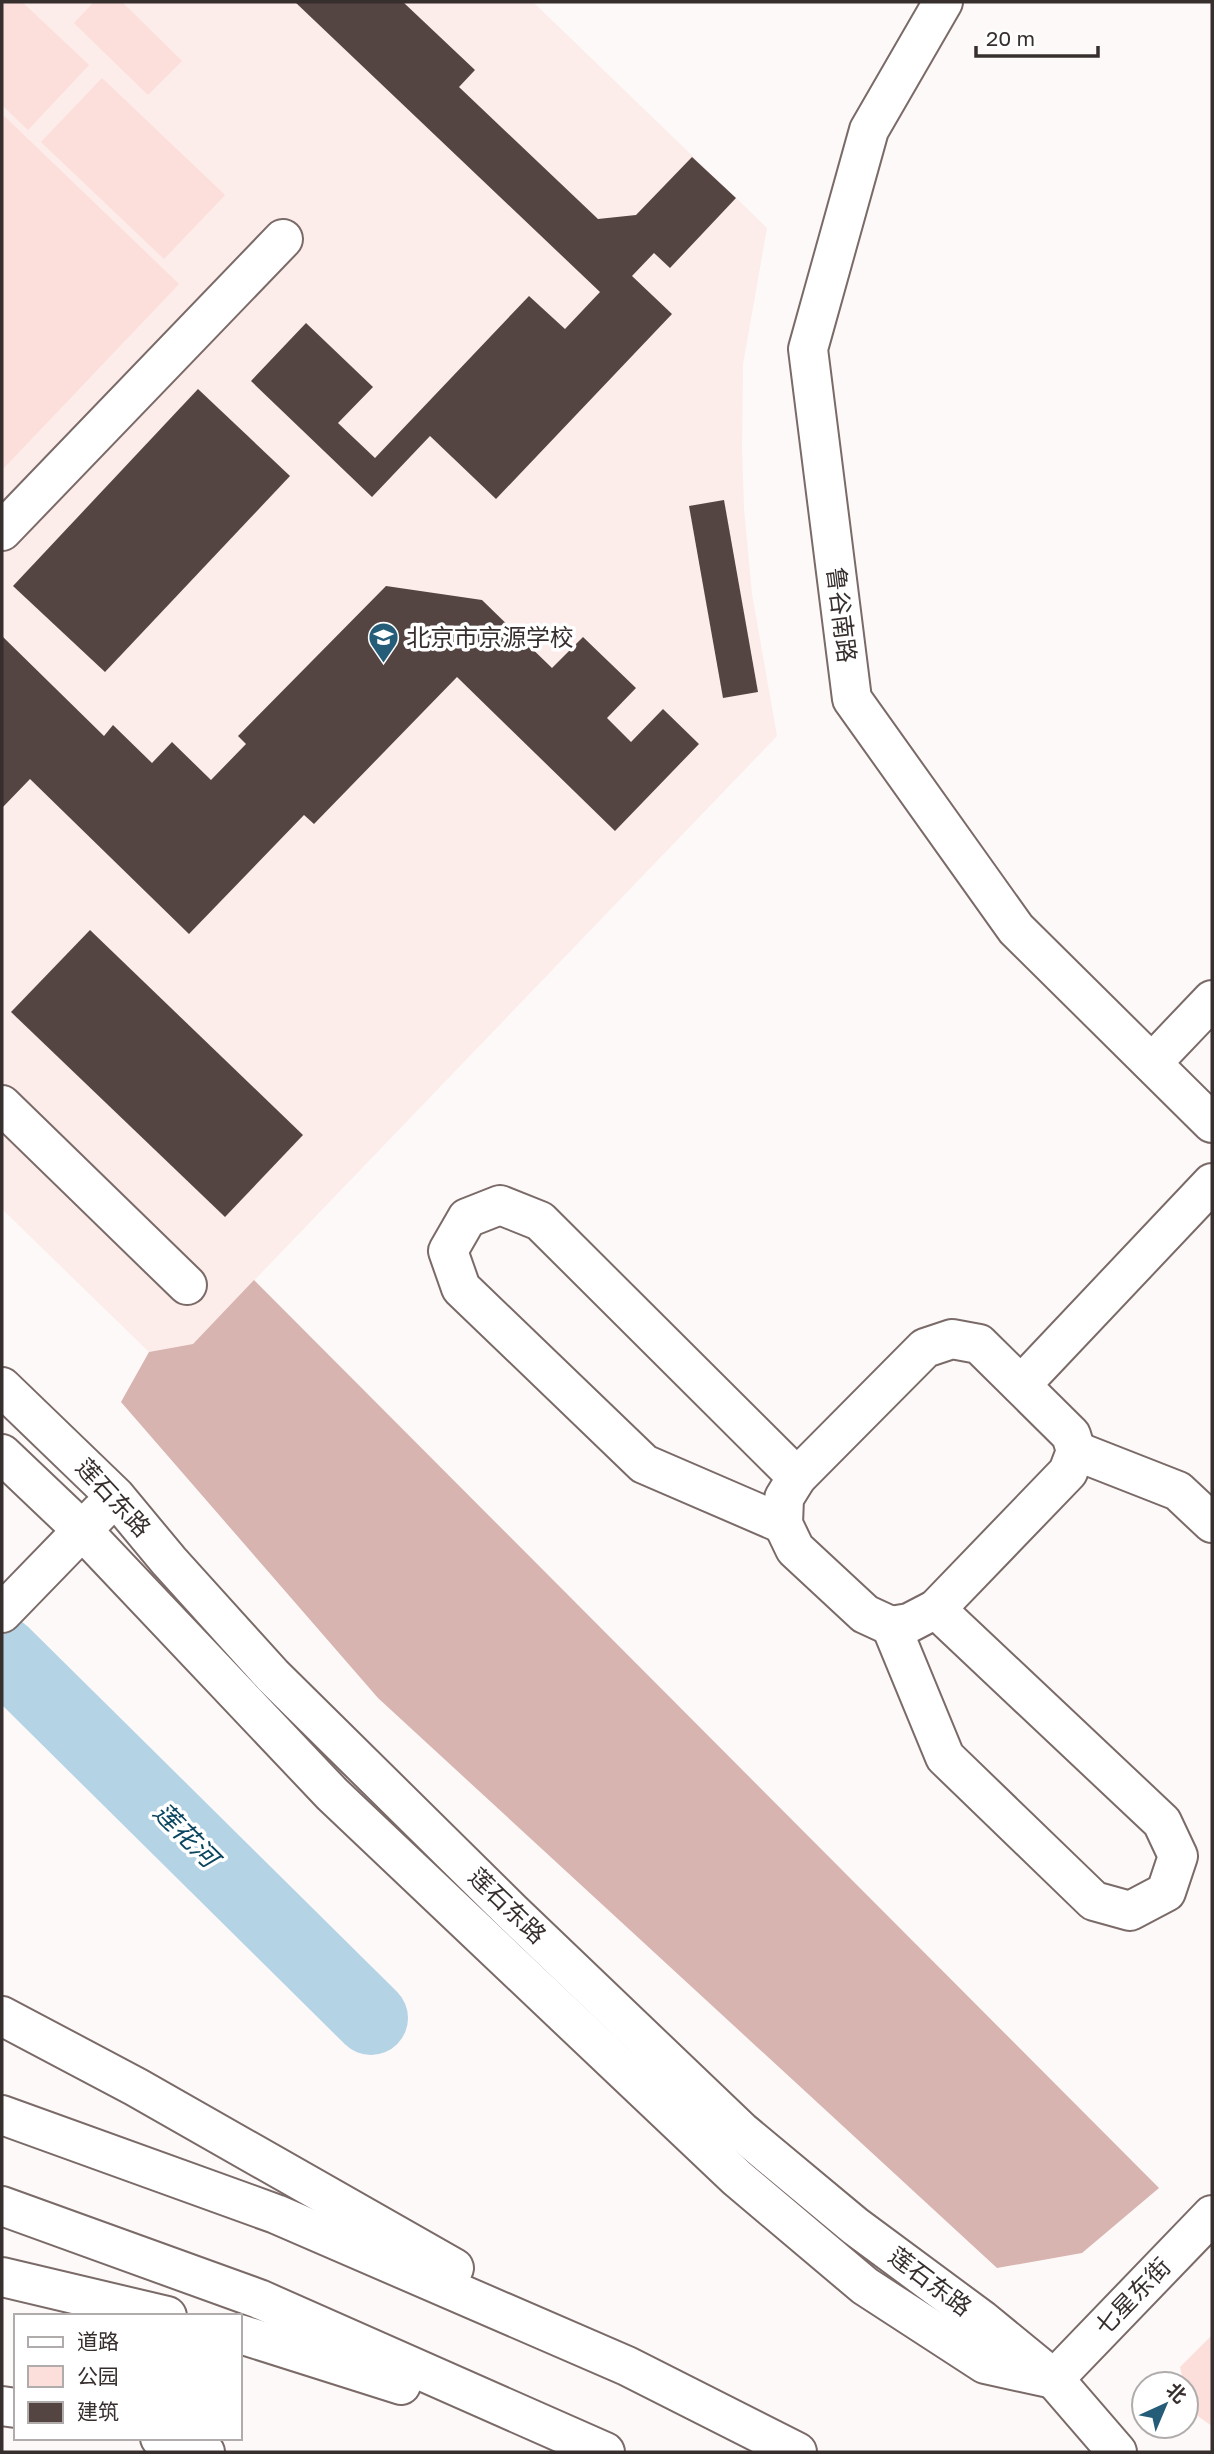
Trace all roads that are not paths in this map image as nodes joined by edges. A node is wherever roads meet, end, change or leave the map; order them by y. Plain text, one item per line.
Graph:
1 (943, 2) edge
2 (283, 239) dead end
3 (2, 531) edge
4 (1212, 1000) edge
5 (1152, 1063) junction
6 (2, 1105) edge
7 (1212, 1123) edge
8 (1212, 1184) edge
9 (187, 1285) dead end
10 (1021, 1385) junction
11 (2, 1387) edge
12 (1076, 1451) junction
13 (2, 1454) edge
14 (797, 1477) junction
15 (115, 1496) junction
16 (1212, 1522) edge
17 (783, 1524) junction
18 (82, 1530) junction
19 (936, 1609) junction
20 (2, 1614) edge
21 (891, 1626) junction
22 (2, 2016) edge
23 (2, 2115) edge
24 (2, 2206) edge
25 (1212, 2216) edge
26 (2, 2277) edge
27 (159, 2314) edge
28 (242, 2334) edge
29 (627, 2366) junction
30 (1054, 2379) junction
31 (166, 2440) edge
32 (600, 2449) edge
33 (205, 2452) edge
34 (797, 2452) edge
35 (1117, 2452) edge

1 - 5 main road, 鲁谷南路
2 - 3 main road
4 - 5 main road
5 - 7 main road, 鲁谷南路
6 - 9 main road
8 - 10 main road
10 - 12 main road
10 - 14 main road
11 - 15 main road, 莲石东路
12 - 16 main road
12 - 19 main road
13 - 18 main road, 莲石东路
14 - 17 main road
14 - 17 main road
15 - 18 main road
15 - 30 main road, 莲石东路
17 - 21 main road
18 - 20 main road
18 - 30 main road, 莲石东路
19 - 21 main road
19 - 21 main road
22 - 29 main road
23 - 29 main road
24 - 32 main road
25 - 30 main road, 七星东街
26 - 27 main road
28 - 32 main road
29 - 34 main road
30 - 35 main road, 莲石东路
31 - 33 main road

